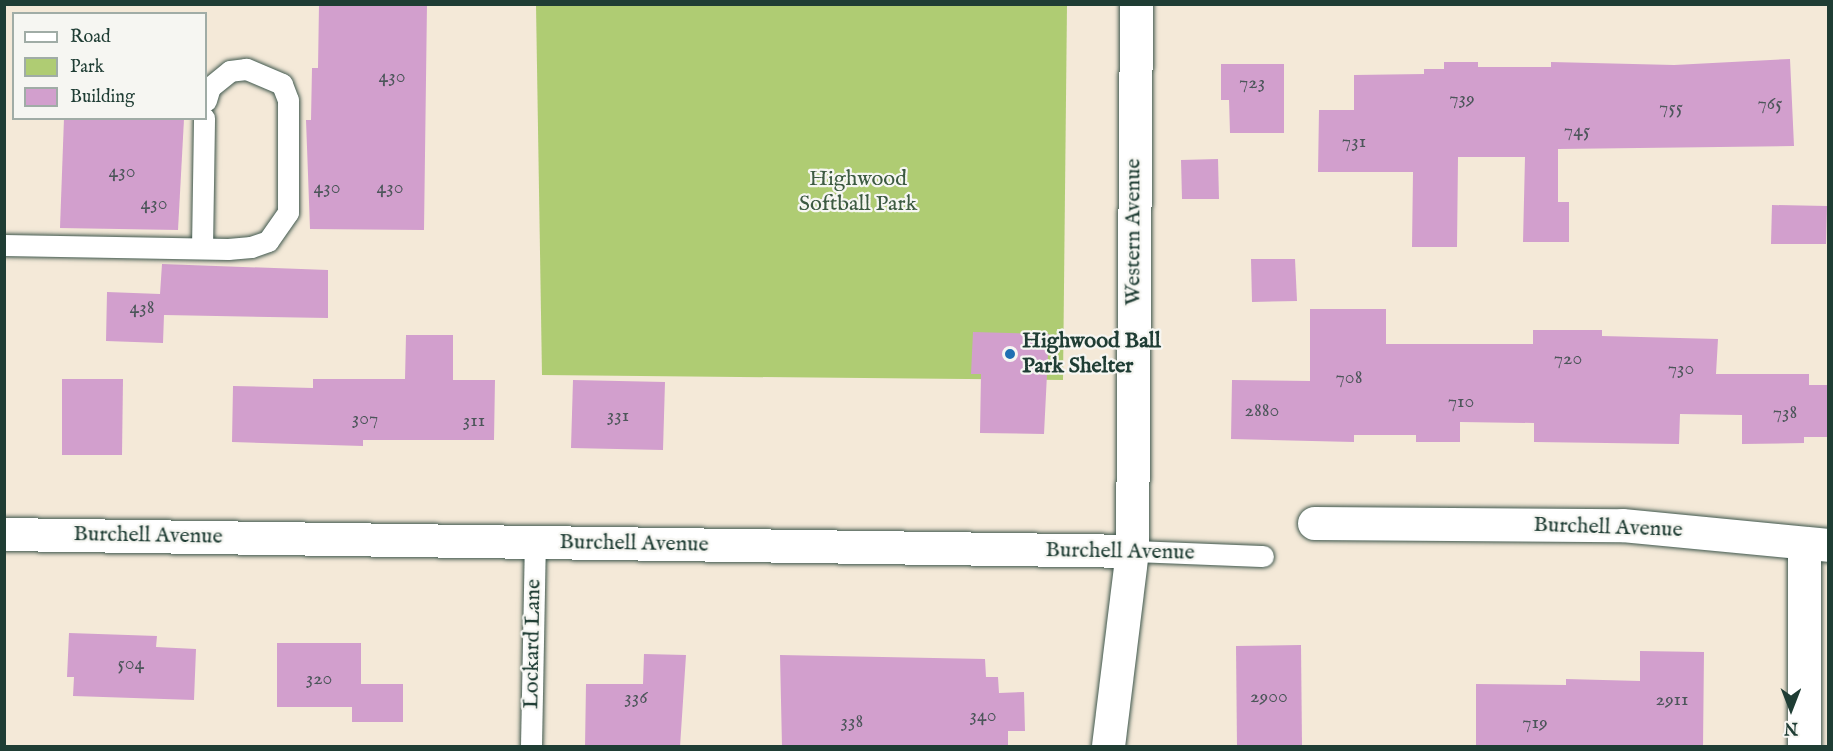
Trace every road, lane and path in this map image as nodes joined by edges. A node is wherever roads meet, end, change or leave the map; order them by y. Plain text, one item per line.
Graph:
1 (1136, 4) edge
2 (207, 97) edge
3 (204, 120) edge
4 (4, 245) edge
5 (202, 248) junction
6 (1314, 523) dead end
7 (4, 534) edge
8 (535, 542) junction
9 (1816, 544) edge
10 (1132, 551) junction
11 (1263, 556) dead end
12 (531, 747) edge
13 (1108, 747) edge
14 (1804, 747) edge

1 - 10 street, Western Avenue
2 - 5 lane
3 - 5 lane
4 - 5 lane
6 - 9 street, Burchell Avenue
7 - 8 street, Burchell Avenue
8 - 10 street, Burchell Avenue
8 - 12 lane, Lockard Lane
9 - 14 street
10 - 11 lane, Burchell Avenue
10 - 13 street, Western Avenue

